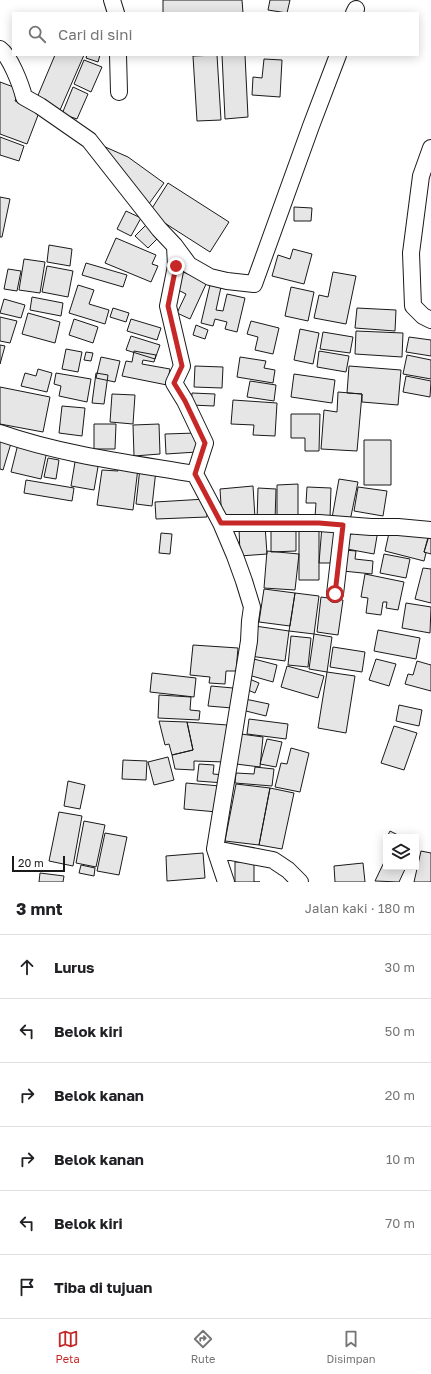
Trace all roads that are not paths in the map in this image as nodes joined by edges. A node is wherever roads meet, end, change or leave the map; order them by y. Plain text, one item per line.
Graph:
1 (112, 0) edge
2 (116, 12) edge
3 (0, 49) edge
4 (118, 56) edge
5 (338, 56) edge
6 (118, 92) dead end
7 (431, 148) edge
8 (175, 246) junction
9 (431, 320) edge
10 (0, 434) edge
11 (195, 474) junction
12 (221, 523) junction
13 (343, 525) junction
14 (431, 530) edge
15 (335, 594) dead end
16 (215, 849) junction
17 (226, 882) edge
18 (300, 882) edge

1 - 2 street
3 - 8 street
4 - 6 street
5 - 8 street
7 - 9 street
8 - 11 street
10 - 11 street
11 - 12 street
12 - 13 street
12 - 16 street
13 - 14 street
13 - 15 street
16 - 17 street
16 - 18 street

